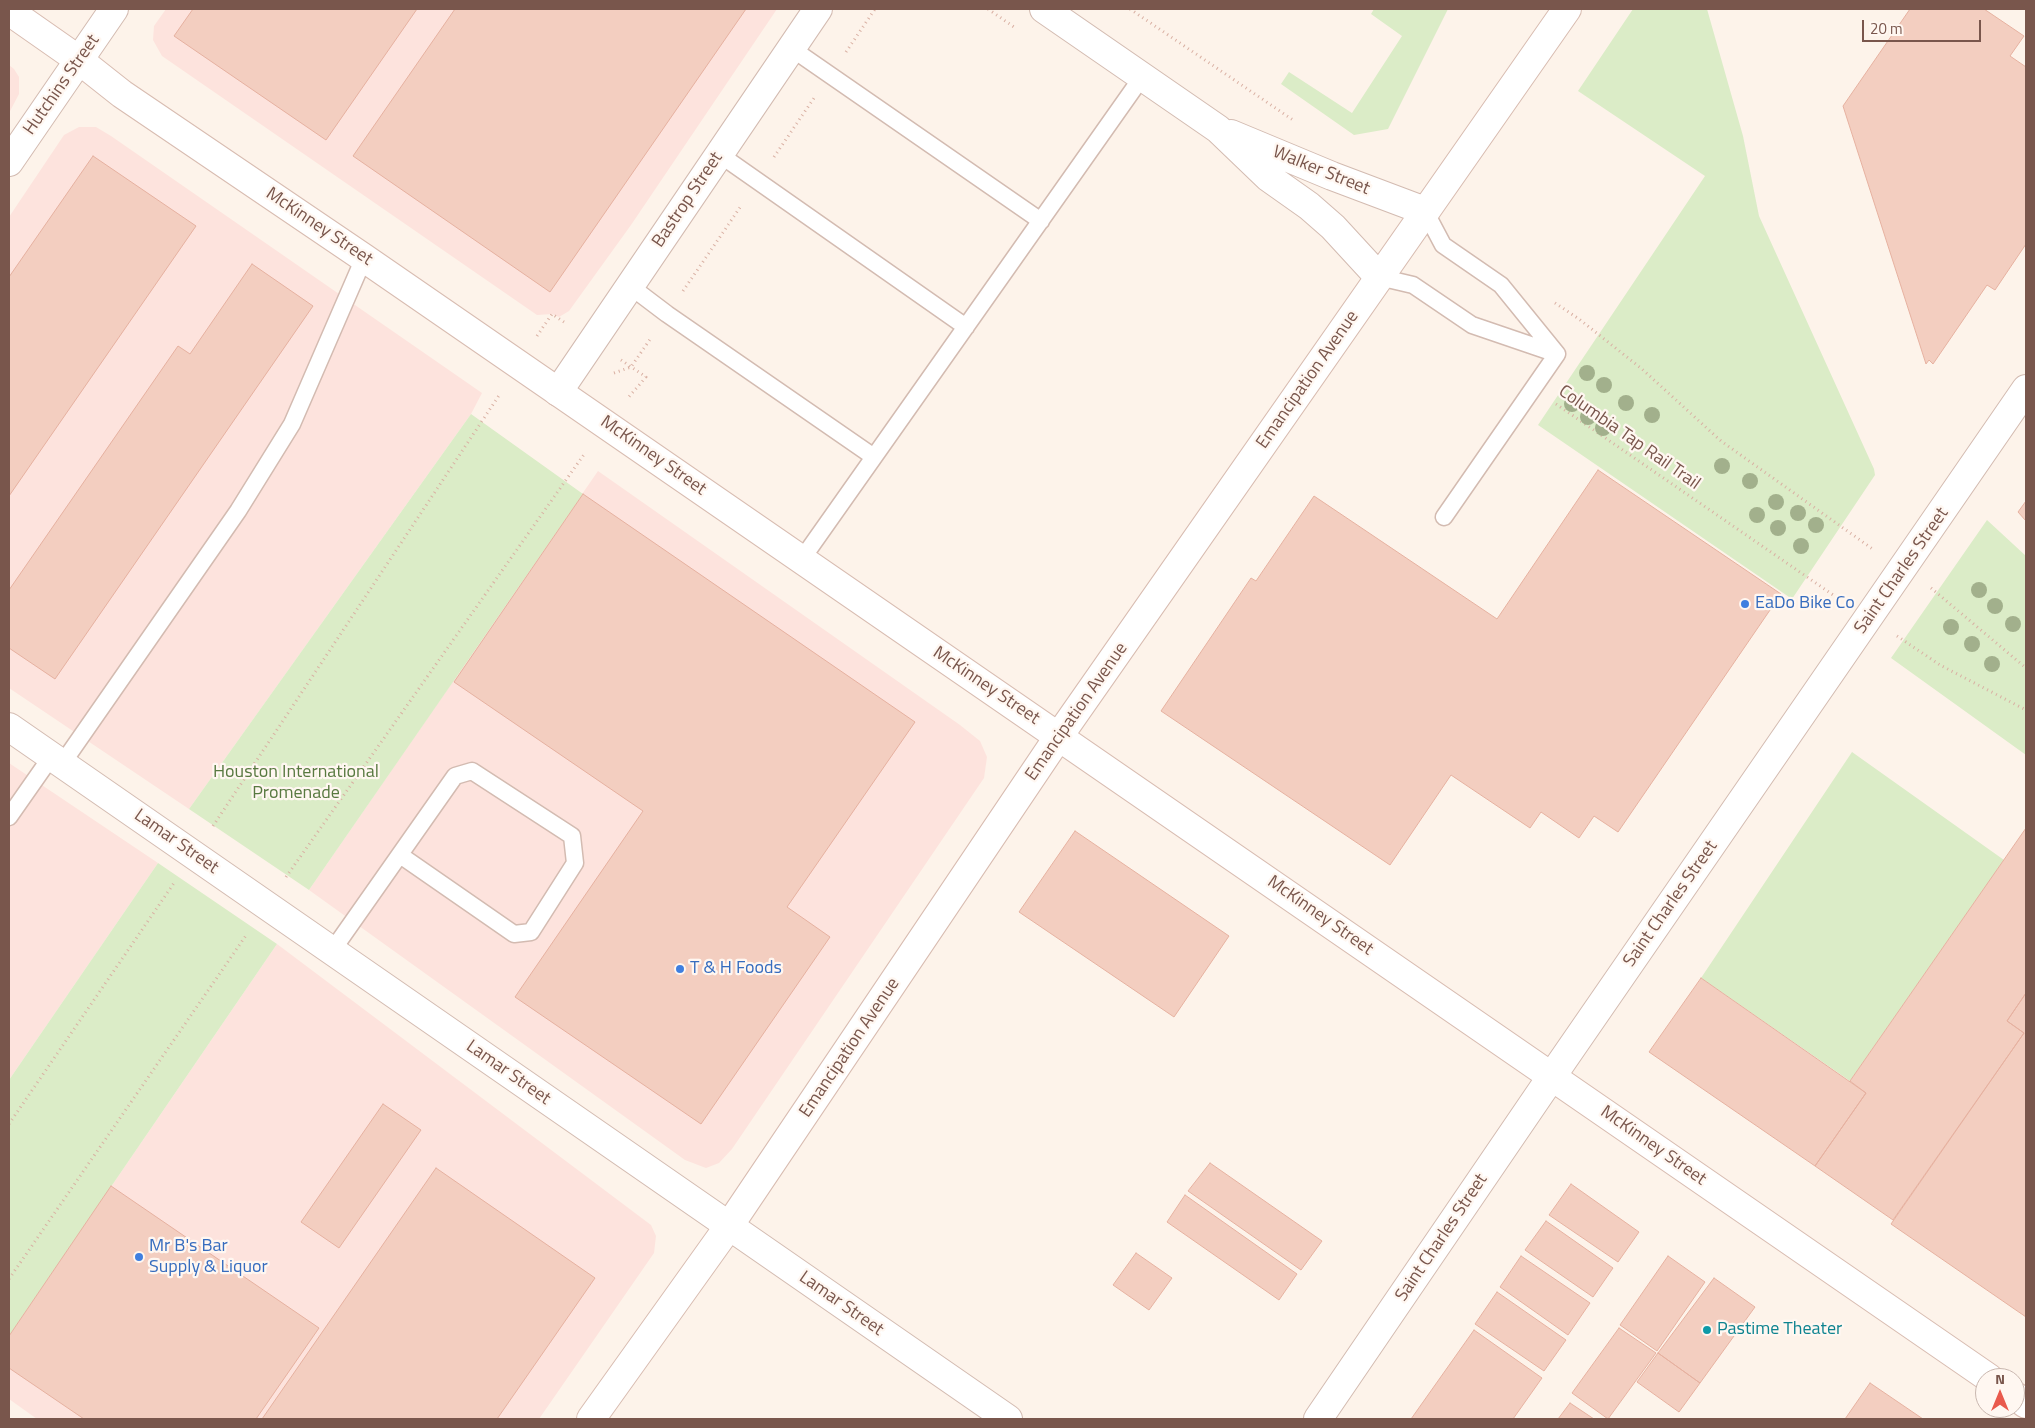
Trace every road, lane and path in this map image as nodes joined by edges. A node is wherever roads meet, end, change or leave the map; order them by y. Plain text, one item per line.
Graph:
1 (114, 9) edge
2 (818, 9) edge
3 (875, 9) edge
4 (1044, 9) edge
5 (1130, 9) edge
6 (1567, 9) edge
7 (9, 11) edge
8 (791, 48) junction
9 (79, 60) junction
10 (830, 75) junction
11 (1142, 77) junction
12 (1296, 122) dead end
13 (1218, 129) junction
14 (718, 154) junction
15 (9, 162) edge
16 (758, 181) junction
17 (1425, 211) junction
18 (1041, 222) junction
19 (364, 258) junction
20 (1379, 277) junction
21 (630, 286) junction
22 (1547, 298) dead end
23 (668, 314) junction
24 (966, 327) junction
25 (1557, 354) junction
26 (613, 374) dead end
27 (1533, 388) junction
28 (2026, 389) edge
29 (558, 392) junction
30 (496, 399) dead end
31 (874, 457) junction
32 (574, 469) dead end
33 (1444, 517) dead end
34 (1847, 532) dead end
35 (802, 560) junction
36 (1821, 587) dead end
37 (1938, 592) dead end
38 (1908, 642) dead end
39 (2026, 668) edge
40 (2026, 710) edge
41 (9, 727) edge
42 (1059, 736) junction
43 (57, 760) junction
44 (9, 817) edge
45 (209, 833) dead end
46 (400, 855) junction
47 (175, 882) dead end
48 (282, 882) dead end
49 (248, 932) dead end
50 (332, 951) junction
51 (1552, 1076) junction
52 (9, 1124) edge
53 (729, 1226) junction
54 (9, 1279) edge
55 (1975, 1368) edge
56 (591, 1419) edge
57 (1008, 1419) edge
58 (1318, 1419) edge

1 - 9 street, Hutchins Street
2 - 8 street, Bastrop Street
3 - 10 path
4 - 11 street, Walker Street
5 - 12 path
6 - 17 street, Emancipation Avenue
7 - 9 street, McKinney Street
8 - 10 lane
8 - 14 street, Bastrop Street
9 - 15 street, Hutchins Street
9 - 19 street, McKinney Street
10 - 16 path
10 - 18 lane
11 - 13 street, Walker Street
11 - 18 lane
13 - 17 street, Walker Street
13 - 20 street, Walker Street
14 - 16 lane
14 - 21 street, Bastrop Street
16 - 23 path
16 - 24 lane
17 - 20 street, Emancipation Avenue
17 - 25 lane
18 - 24 lane
19 - 29 street, McKinney Street
19 - 43 lane
20 - 25 lane
20 - 42 street, Emancipation Avenue
21 - 23 lane
21 - 29 street, Bastrop Street
22 - 34 path
23 - 26 path
23 - 31 lane
24 - 31 lane
25 - 27 lane
27 - 33 lane
27 - 36 path, Columbia Tap Rail Trail
28 - 51 street, Saint Charles Street
29 - 35 street, McKinney Street
30 - 45 path
31 - 35 lane
32 - 48 path
35 - 42 street, McKinney Street
37 - 39 path
38 - 40 path
41 - 43 street, Lamar Street
42 - 51 street, McKinney Street
42 - 53 street, Emancipation Avenue
43 - 44 lane
43 - 50 street, Lamar Street
46 - 46 lane
46 - 50 lane
47 - 52 path
49 - 54 path
50 - 53 street, Lamar Street
51 - 55 street, McKinney Street
51 - 58 street, Saint Charles Street
53 - 56 street, Emancipation Avenue
53 - 57 street, Lamar Street

